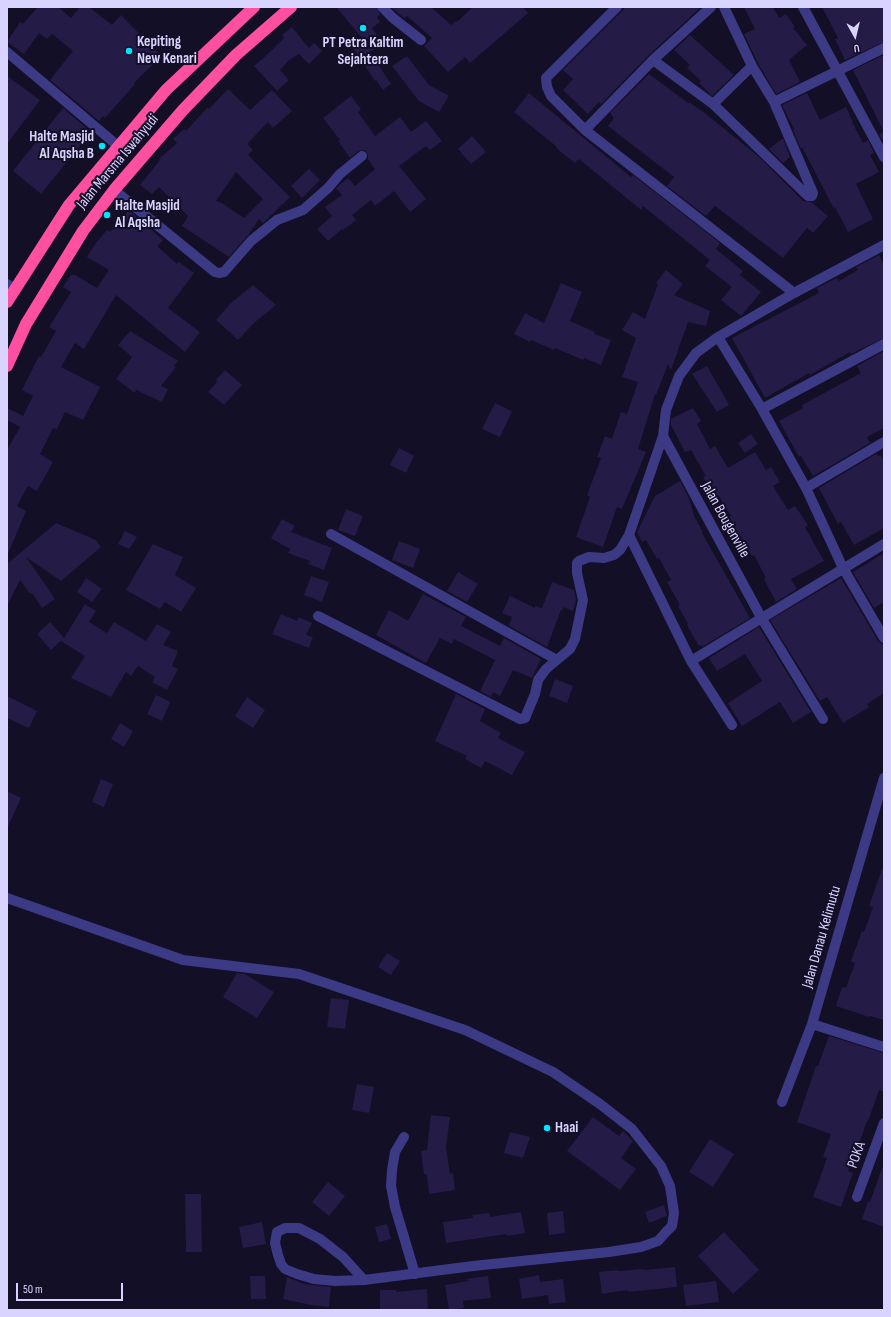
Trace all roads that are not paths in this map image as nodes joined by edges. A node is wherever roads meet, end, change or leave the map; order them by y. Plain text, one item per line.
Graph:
1 (254, 7) edge
2 (291, 7) edge
3 (382, 7) edge
4 (617, 7) edge
5 (711, 7) edge
6 (724, 7) edge
7 (803, 7) edge
8 (421, 40) dead end
9 (884, 48) edge
10 (7, 52) edge
11 (653, 60) junction
12 (752, 66) junction
13 (837, 71) junction
14 (774, 102) junction
15 (713, 104) junction
16 (585, 130) junction
17 (118, 146) junction
18 (362, 156) dead end
19 (884, 157) edge
20 (114, 190) junction
21 (884, 245) edge
22 (11, 287) edge
23 (794, 293) junction
24 (7, 302) edge
25 (718, 337) junction
26 (884, 344) edge
27 (7, 366) edge
28 (762, 409) junction
29 (662, 436) junction
30 (884, 442) edge
31 (806, 488) junction
32 (331, 534) dead end
33 (629, 535) junction
34 (884, 544) edge
35 (843, 568) junction
36 (318, 616) dead end
37 (762, 619) junction
38 (884, 638) edge
39 (557, 660) junction
40 (690, 662) junction
41 (823, 719) dead end
42 (732, 724) dead end
43 (884, 778) edge
44 (7, 898) edge
45 (812, 1024) junction
46 (884, 1047) edge
47 (782, 1102) dead end
48 (884, 1123) edge
49 (404, 1137) dead end
50 (857, 1197) dead end
51 (415, 1274) junction
52 (364, 1280) junction

1 - 17 highway, Jalan Marsma Iswahyudi
2 - 20 highway, Jalan Marsma Iswahyudi
3 - 8 street
4 - 16 street
5 - 11 street
6 - 12 street
7 - 13 street
9 - 13 street
10 - 17 street
11 - 15 street
11 - 16 street
12 - 14 street
12 - 15 street
13 - 14 street
13 - 19 street
14 - 15 street
16 - 23 street
17 - 22 highway, Jalan Marsma Iswahyudi
18 - 20 street
20 - 27 highway, Jalan Marsma Iswahyudi
21 - 23 street
22 - 24 highway, Jalan Marsma Iswahyudi
23 - 25 street
25 - 28 street
25 - 29 street
26 - 28 street
28 - 31 street
29 - 33 street
29 - 37 street, Jalan Bougenville
30 - 31 street
31 - 35 street
32 - 39 street
33 - 39 street
33 - 40 street
34 - 35 street
35 - 37 street
35 - 38 street
36 - 39 street
37 - 40 street
37 - 41 street, Jalan Bougenville
40 - 42 street
43 - 45 street, Jalan Danau Kelimutu
44 - 51 street
45 - 46 street
45 - 47 street, Jalan Danau Kelimutu
48 - 50 street, POKA
49 - 51 street
51 - 52 street
52 - 52 street

